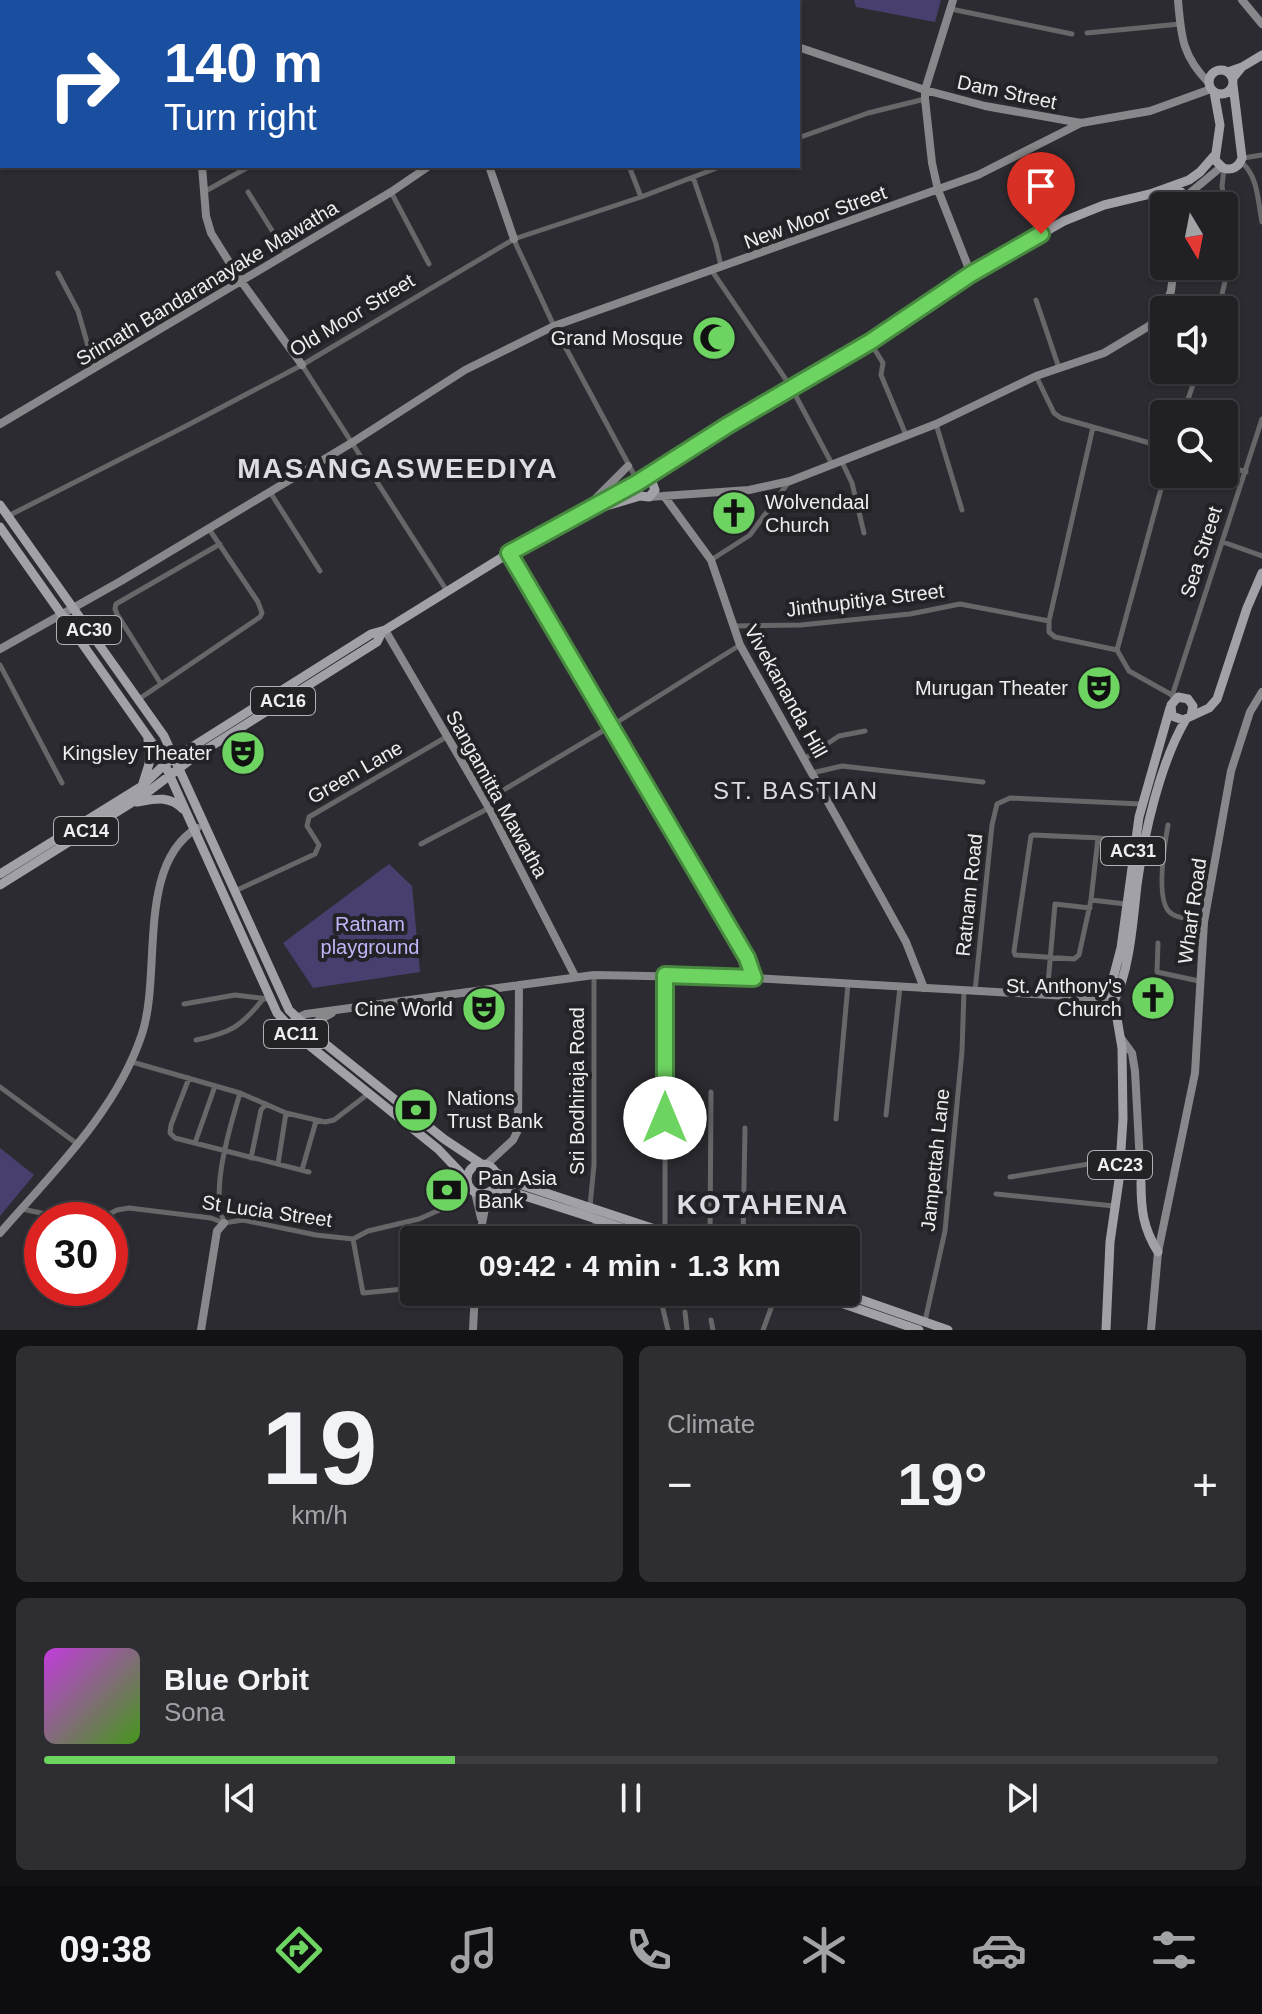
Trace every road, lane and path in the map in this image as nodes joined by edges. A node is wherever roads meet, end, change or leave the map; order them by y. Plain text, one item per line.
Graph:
1 (1178, 0) edge
2 (1242, 0) edge
3 (952, 4) edge
4 (1180, 24) junction
5 (1262, 24) edge
6 (1087, 33) dead end
7 (1072, 34) dead end
8 (800, 48) edge
9 (1262, 55) edge
10 (1231, 78) junction
11 (1211, 88) junction
12 (925, 94) junction
13 (1081, 123) junction
14 (800, 137) edge
15 (1216, 152) junction
16 (1262, 155) edge
17 (1241, 157) junction
18 (202, 168) edge
19 (246, 168) edge
20 (426, 168) edge
21 (490, 168) edge
22 (630, 168) edge
23 (717, 168) edge
24 (1223, 168) junction
25 (693, 177) junction
26 (1171, 188) junction
27 (938, 190) junction
28 (204, 192) junction
29 (248, 192) dead end
30 (391, 192) junction
31 (1181, 192) edge
32 (1191, 192) edge
33 (641, 197) junction
34 (1262, 222) edge
35 (514, 239) junction
36 (286, 254) junction
37 (429, 264) dead end
38 (716, 269) junction
39 (58, 273) dead end
40 (971, 274) junction
41 (1171, 280) edge
42 (241, 281) junction
43 (1222, 296) edge
44 (1036, 300) dead end
45 (554, 326) junction
46 (870, 342) junction
47 (302, 365) junction
48 (95, 368) junction
49 (1060, 369) junction
50 (1036, 376) junction
51 (791, 387) junction
52 (1262, 419) edge
53 (0, 424) edge
54 (936, 424) junction
55 (1093, 427) junction
56 (906, 436) junction
57 (353, 442) junction
58 (1150, 443) edge
59 (842, 461) junction
60 (832, 464) junction
61 (628, 466) junction
62 (1238, 469) edge
63 (1246, 472) junction
64 (640, 481) junction
65 (790, 481) junction
66 (655, 487) junction
67 (1161, 488) edge
68 (270, 492) junction
69 (645, 496) junction
70 (665, 497) junction
71 (0, 505) edge
72 (962, 510) dead end
73 (581, 513) junction
74 (8, 516) junction
75 (0, 527) edge
76 (209, 529) junction
77 (864, 533) dead end
78 (1223, 542) junction
79 (220, 544) junction
80 (509, 553) junction
81 (1262, 556) edge
82 (711, 560) junction
83 (320, 571) dead end
84 (1262, 573) edge
85 (447, 591) junction
86 (74, 609) junction
87 (62, 616) junction
88 (1049, 621) junction
89 (732, 626) junction
90 (384, 631) junction
91 (740, 645) junction
92 (0, 649) edge
93 (1117, 650) junction
94 (0, 665) edge
95 (161, 684) junction
96 (1262, 692) edge
97 (1174, 697) junction
98 (139, 699) junction
99 (1170, 708) junction
100 (1190, 714) junction
101 (611, 726) junction
102 (865, 731) dead end
103 (147, 733) junction
104 (448, 736) junction
105 (804, 759) junction
106 (177, 762) junction
107 (168, 769) junction
108 (812, 773) junction
109 (983, 782) dead end
110 (62, 783) dead end
111 (142, 786) junction
112 (131, 803) junction
113 (487, 804) junction
114 (1142, 804) junction
115 (188, 814) junction
116 (206, 824) junction
117 (1168, 825) dead end
118 (194, 830) junction
119 (1098, 838) junction
120 (1135, 843) junction
121 (421, 844) dead end
122 (0, 874) edge
123 (0, 885) edge
124 (235, 891) junction
125 (1091, 900) junction
126 (1126, 904) junction
127 (1090, 908) junction
128 (1204, 922) junction
129 (1158, 943) dead end
130 (1049, 957) junction
131 (594, 975) junction
132 (665, 975) junction
133 (575, 976) junction
134 (754, 978) junction
135 (1199, 981) junction
136 (848, 983) junction
137 (519, 985) junction
138 (900, 987) junction
139 (924, 988) junction
140 (964, 991) junction
141 (975, 991) junction
142 (1114, 992) junction
143 (1047, 995) junction
144 (1088, 997) junction
145 (266, 999) junction
146 (184, 1004) dead end
147 (333, 1012) junction
148 (297, 1018) junction
149 (287, 1027) junction
150 (308, 1029) junction
151 (300, 1038) junction
152 (1120, 1038) junction
153 (196, 1040) dead end
154 (132, 1062) junction
155 (189, 1078) junction
156 (215, 1086) junction
157 (0, 1087) edge
158 (711, 1092) dead end
159 (240, 1093) junction
160 (369, 1094) junction
161 (266, 1104) junction
162 (286, 1113) junction
163 (886, 1115) dead end
164 (836, 1119) dead end
165 (316, 1121) junction
166 (745, 1128) dead end
167 (76, 1143) junction
168 (195, 1143) junction
169 (223, 1151) junction
170 (251, 1158) junction
171 (1120, 1158) junction
172 (278, 1164) junction
173 (484, 1165) junction
174 (302, 1170) junction
175 (309, 1172) dead end
176 (495, 1172) junction
177 (1010, 1177) dead end
178 (1141, 1182) joint
179 (471, 1189) junction
180 (490, 1191) junction
181 (996, 1194) dead end
182 (1115, 1206) junction
183 (590, 1207) junction
184 (21, 1208) junction
185 (128, 1208) edge
186 (24, 1209) edge
187 (481, 1218) junction
188 (595, 1218) junction
189 (224, 1223) junction
190 (480, 1226) edge
191 (595, 1226) edge
192 (623, 1226) edge
193 (636, 1226) edge
194 (662, 1226) edge
195 (710, 1226) edge
196 (743, 1226) edge
197 (0, 1233) edge
198 (353, 1239) junction
199 (1158, 1252) junction
200 (400, 1289) edge
201 (860, 1301) edge
202 (474, 1306) edge
203 (662, 1306) edge
204 (772, 1306) edge
205 (854, 1306) edge
206 (685, 1312) dead end
207 (711, 1320) dead end
208 (922, 1327) edge
209 (201, 1330) edge
210 (473, 1330) edge
211 (668, 1330) edge
212 (687, 1330) edge
213 (713, 1330) edge
214 (763, 1330) edge
215 (948, 1330) edge
216 (1106, 1330) edge
217 (1151, 1330) edge

1 - 4 main road
2 - 5 main road
3 - 7 street
3 - 12 main road
4 - 6 street
4 - 11 main road
8 - 12 main road, Dam Street
9 - 10 main road
10 - 11 main road
10 - 11 main road
10 - 17 main road
11 - 13 main road, Dam Street
11 - 15 main road
12 - 13 main road, Dam Street
12 - 14 street
12 - 27 main road
13 - 27 main road, New Moor Street
15 - 17 main road
15 - 24 main road
15 - 26 main road
16 - 17 street
17 - 24 main road
17 - 34 street
18 - 28 main road
19 - 28 street
20 - 30 main road, Srimath Bandaranayake Mawatha
21 - 35 main road
22 - 33 street
23 - 25 street, Old Moor Street
24 - 32 main road
24 - 43 street
25 - 33 street, Old Moor Street
25 - 38 street
26 - 31 main road
26 - 40 main road
27 - 38 main road, New Moor Street
27 - 40 main road
28 - 42 main road
29 - 36 street
30 - 36 main road, Srimath Bandaranayake Mawatha
30 - 37 street
33 - 35 street, Old Moor Street
35 - 45 street
35 - 47 street, Old Moor Street
36 - 42 main road, Srimath Bandaranayake Mawatha
38 - 45 main road, New Moor Street
38 - 51 street
39 - 48 street
40 - 46 main road
41 - 49 main road
42 - 47 main road
42 - 48 main road, Srimath Bandaranayake Mawatha
44 - 49 street
45 - 57 main road, New Moor Street
45 - 61 street
46 - 51 main road
46 - 56 street
47 - 57 street
47 - 74 street, Old Moor Street
48 - 53 main road, Srimath Bandaranayake Mawatha
49 - 50 main road
50 - 54 main road
50 - 55 street
51 - 60 street
51 - 64 main road
52 - 63 street, Sea Street
54 - 56 main road
54 - 72 street
55 - 58 street
55 - 88 street
56 - 59 main road
57 - 68 main road, New Moor Street
57 - 85 street
59 - 60 main road
59 - 77 street
60 - 65 main road
61 - 64 street
61 - 73 main road
62 - 63 street
63 - 78 street, Sea Street
64 - 66 main road
64 - 69 main road
64 - 73 main road, AC16
65 - 70 main road
65 - 82 street
66 - 69 main road
66 - 70 main road, Vivekananda Hill
67 - 93 street
68 - 76 main road, New Moor Street
68 - 83 street
69 - 70 main road
69 - 73 main road, AC16
70 - 82 main road, Vivekananda Hill
71 - 74 main road, AC30
73 - 80 main road, AC16
74 - 86 main road, AC30
75 - 87 main road, AC30
76 - 79 street
76 - 86 main road, New Moor Street
78 - 81 street
78 - 97 street, Sea Street
79 - 95 street
79 - 95 street
80 - 85 main road, AC16
80 - 101 main road
82 - 89 main road, Vivekananda Hill
84 - 100 main road
85 - 90 main road, AC16
86 - 87 main road, New Moor Street
86 - 98 main road, AC30
87 - 92 main road, New Moor Street
87 - 103 main road, AC30
88 - 89 street, Jinthupitiya Street
88 - 93 street
89 - 91 main road, Vivekananda Hill
90 - 104 main road, Sangamitta Mawatha
90 - 106 main road, AC16
91 - 101 street
91 - 105 main road, Vivekananda Hill
93 - 97 street
94 - 110 street
95 - 98 street
96 - 128 main road, Wharf Road
97 - 99 main road
97 - 100 main road
98 - 106 main road, AC30
99 - 100 main road
99 - 114 main road, AC31
100 - 142 main road, AC31
101 - 113 street
101 - 134 main road
102 - 105 street
103 - 107 main road, AC30
103 - 111 main road
104 - 113 main road, Sangamitta Mawatha
104 - 124 street, Green Lane
105 - 108 main road, Vivekananda Hill
106 - 107 main road, AC14
106 - 116 main road, AC11
107 - 111 main road, AC14
107 - 112 main road, AC14
107 - 115 main road, AC11
108 - 109 street
108 - 139 main road, Vivekananda Hill
111 - 122 main road, AC14
112 - 115 main road
112 - 123 main road, AC14
113 - 121 street
113 - 133 main road, Sangamitta Mawatha
114 - 120 main road, AC31
114 - 141 street, Ratnam Road
115 - 118 main road, AC11
116 - 118 main road
116 - 124 main road, AC11
117 - 128 street
118 - 145 main road, AC11
118 - 154 main road
119 - 120 street
119 - 125 street
119 - 130 street
120 - 126 main road, AC31
124 - 148 main road, AC11
125 - 126 street
125 - 127 street
126 - 142 main road, AC31
127 - 130 street
127 - 130 street
128 - 135 main road, Wharf Road
129 - 135 street
130 - 143 street
131 - 132 main road
131 - 133 main road
131 - 183 street, Sri Bodhiraja Road
132 - 134 main road
132 - 194 street
133 - 137 main road
134 - 136 main road
135 - 199 main road, Wharf Road
136 - 138 main road
136 - 164 street
137 - 147 main road
137 - 173 main road
138 - 139 main road
138 - 163 street
139 - 140 main road
140 - 141 main road
140 - 208 street, Jampettah Lane
141 - 143 main road
142 - 144 main road
142 - 144 main road
142 - 152 main road, AC23
143 - 144 main road
145 - 146 street
145 - 149 main road, AC11
145 - 153 street
147 - 148 main road
147 - 150 main road
148 - 149 main road
148 - 150 main road, AC11
149 - 151 main road, AC11
150 - 151 main road
150 - 173 main road, AC11
151 - 160 main road, AC11
152 - 171 main road, AC23
152 - 178 main road
154 - 155 street
154 - 167 main road
155 - 156 street
155 - 168 street
156 - 159 street
156 - 168 street
157 - 167 street
158 - 195 street
159 - 161 street
159 - 169 street
160 - 165 street
160 - 179 main road, AC11
161 - 162 street
161 - 170 street
162 - 165 street
162 - 172 street
165 - 174 street
166 - 196 street
167 - 184 main road
168 - 169 street
169 - 170 street
169 - 189 street
170 - 172 street
171 - 177 street
171 - 182 main road, AC23
172 - 174 street
173 - 176 main road
173 - 179 main road
174 - 175 street
176 - 180 main road
176 - 183 main road
178 - 199 main road
179 - 180 main road
179 - 187 main road
179 - 198 street, St Lucia Street
180 - 187 main road
180 - 188 main road
181 - 182 street
182 - 216 main road, AC23
183 - 193 main road
184 - 186 street
184 - 197 main road
185 - 189 street, St Lucia Street
187 - 190 main road
188 - 191 street
188 - 192 main road
189 - 198 street, St Lucia Street
189 - 209 main road
198 - 200 street
199 - 217 main road, Wharf Road
201 - 208 main road
202 - 210 main road
203 - 211 street
204 - 214 street
205 - 208 main road
206 - 212 street
207 - 213 street
208 - 215 main road

